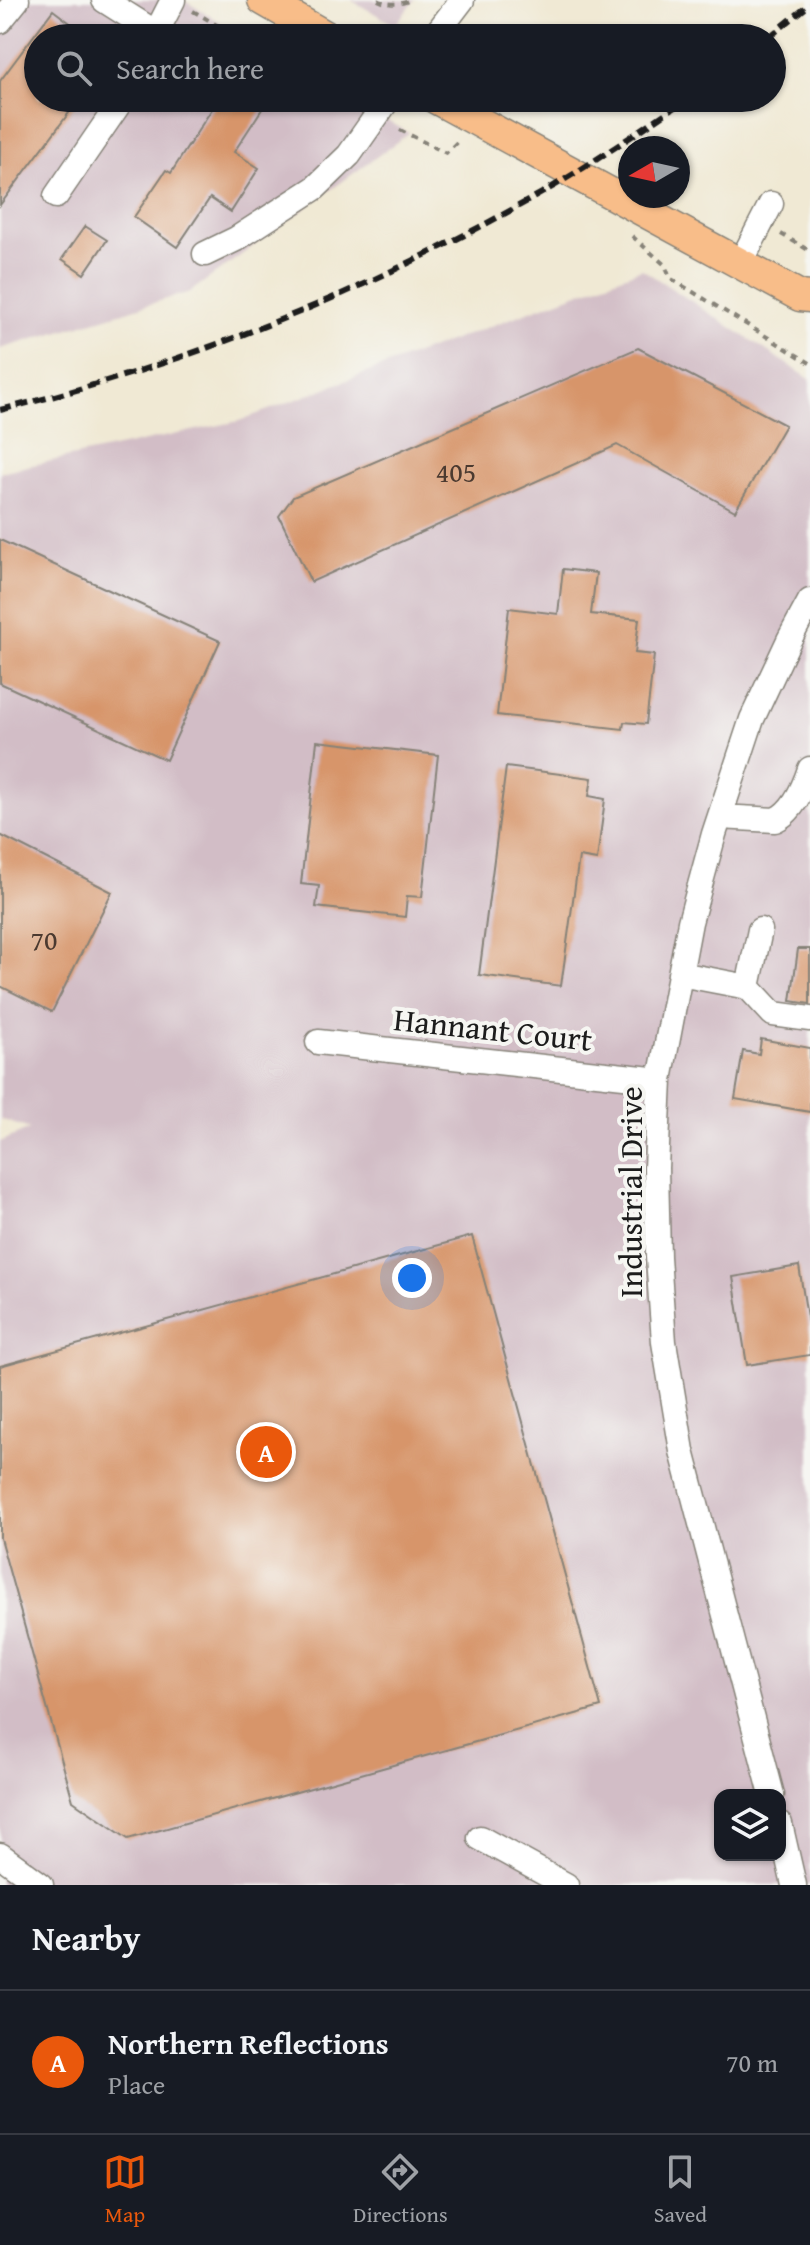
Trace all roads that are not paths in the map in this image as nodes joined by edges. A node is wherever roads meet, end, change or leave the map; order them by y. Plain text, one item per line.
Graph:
1 (17, 0) edge
2 (104, 0) edge
3 (263, 0) edge
4 (462, 0) edge
5 (180, 4) edge
6 (0, 21) edge
7 (139, 24) edge
8 (165, 24) edge
9 (305, 24) edge
10 (444, 24) edge
11 (113, 112) edge
12 (379, 112) edge
13 (461, 112) edge
14 (56, 196) dead end
15 (767, 214) road end
16 (205, 254) dead end
17 (740, 264) junction
18 (807, 301) edge
19 (807, 615) edge
20 (810, 769) edge
21 (720, 817) junction
22 (760, 930) dead end
23 (680, 974) junction
24 (748, 987) junction
25 (810, 1019) edge
26 (318, 1042) dead end
27 (660, 1080) junction
28 (770, 1789) edge
29 (480, 1838) dead end
30 (786, 1850) edge
31 (0, 1855) edge
32 (41, 1885) edge
33 (566, 1885) edge
34 (794, 1885) edge

1 - 6 street
2 - 7 street
3 - 9 main road
4 - 10 street
5 - 8 street
11 - 14 street
12 - 16 street
13 - 17 main road
15 - 17 street
17 - 18 main road
19 - 21 street, Industrial Drive
20 - 21 street
21 - 23 street, Industrial Drive
22 - 24 street
23 - 24 street
23 - 27 street, Industrial Drive
24 - 25 street
26 - 27 street, Hannant Court
27 - 28 street, Industrial Drive
29 - 33 street
30 - 34 street
31 - 32 street

